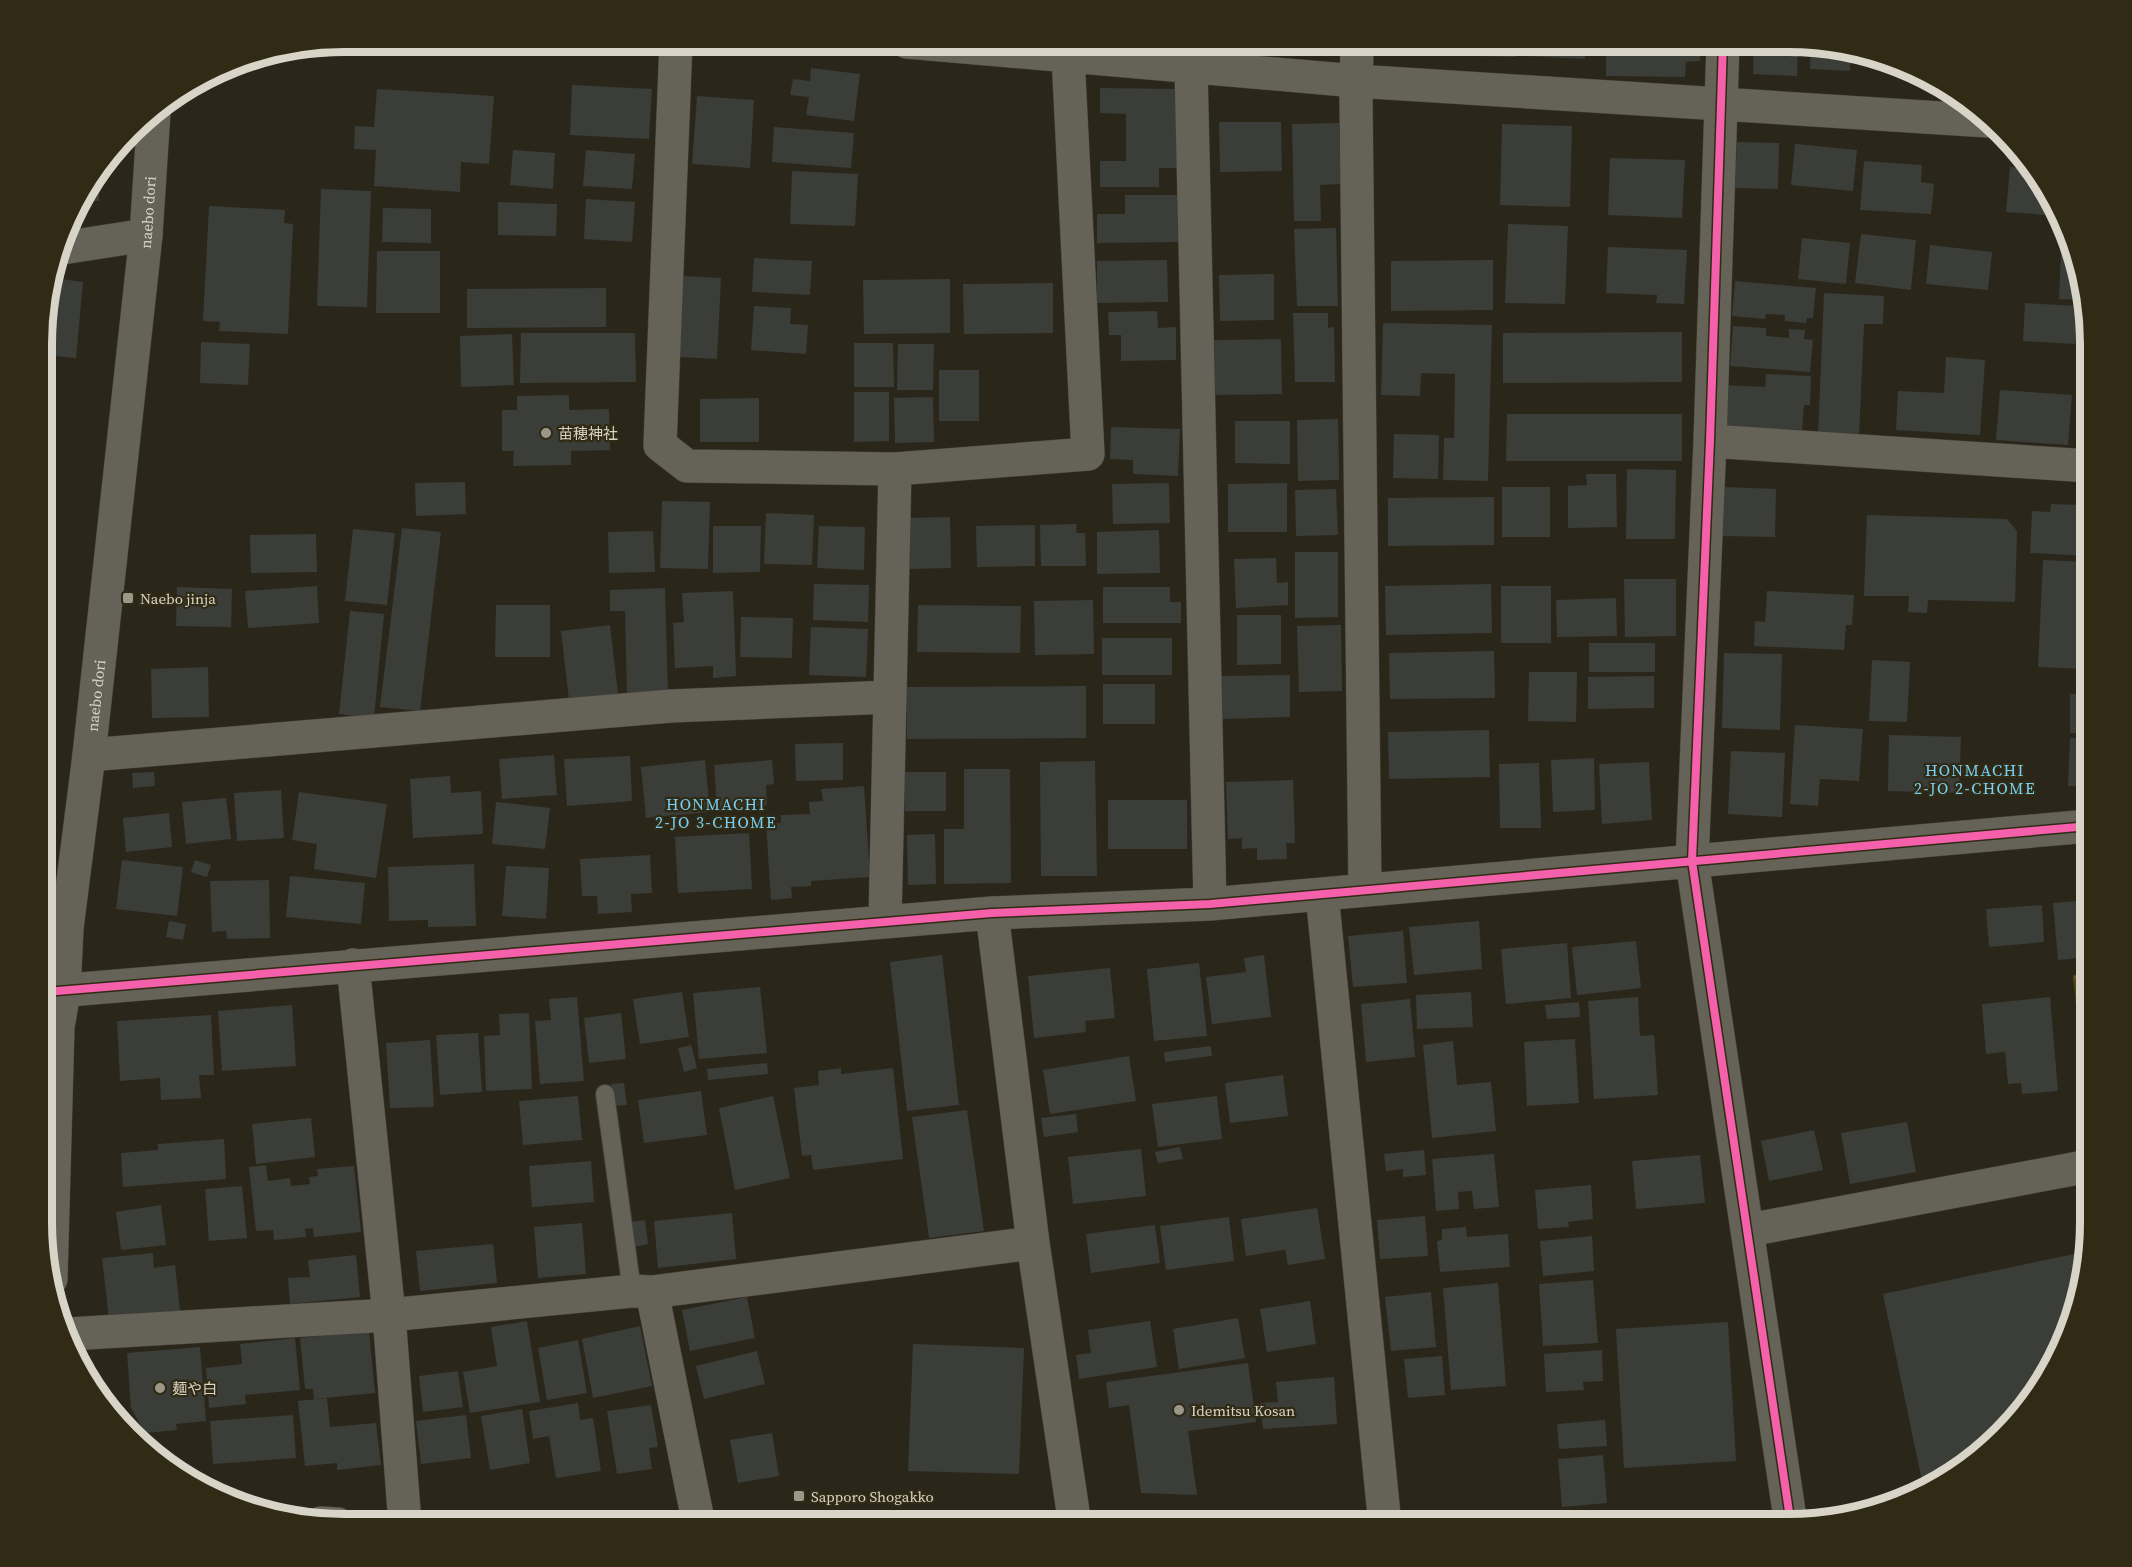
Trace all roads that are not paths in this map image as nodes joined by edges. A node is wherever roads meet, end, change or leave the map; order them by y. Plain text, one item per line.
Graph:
1 (676, 52) edge
2 (1022, 52) edge
3 (1357, 52) edge
4 (1723, 52) edge
5 (1068, 56) junction
6 (1191, 67) junction
7 (1356, 81) junction
8 (1721, 103) junction
9 (1974, 120) edge
10 (153, 124) edge
11 (146, 235) junction
12 (70, 247) edge
13 (1710, 441) junction
14 (2080, 465) edge
15 (895, 469) junction
16 (890, 697) junction
17 (89, 755) junction
18 (2080, 827) edge
19 (1692, 861) junction
20 (1365, 890) junction
21 (1322, 894) junction
22 (1210, 904) junction
23 (992, 913) junction
24 (885, 921) junction
25 (353, 965) junction
26 (54, 992) edge
27 (604, 1094) dead end
28 (2080, 1168) edge
29 (52, 1230) edge
30 (1749, 1230) junction
31 (1033, 1244) junction
32 (642, 1291) junction
33 (389, 1315) junction
34 (75, 1334) edge
35 (404, 1514) edge
36 (696, 1514) edge
37 (1074, 1514) edge
38 (1384, 1514) edge
39 (1790, 1514) edge

1 - 15 street
2 - 5 street
3 - 7 street
4 - 8 street
5 - 6 street
5 - 15 street
6 - 7 street
6 - 22 street
7 - 8 street
7 - 20 street
8 - 9 street
8 - 13 street
10 - 11 street, naebo dori
11 - 12 street
11 - 17 street, naebo dori
13 - 14 street
13 - 19 street
15 - 16 street
16 - 17 street
16 - 24 street
17 - 26 street, naebo dori
18 - 19 street
19 - 20 street
19 - 30 street
20 - 21 street
21 - 22 street
21 - 38 street
22 - 23 street
23 - 24 street
23 - 31 street
24 - 25 street
25 - 26 street
25 - 33 street
26 - 29 street, naebo dori
27 - 32 lane
28 - 30 street
30 - 39 street
31 - 32 street
31 - 37 street
32 - 33 street
32 - 36 street
33 - 34 street
33 - 35 street

